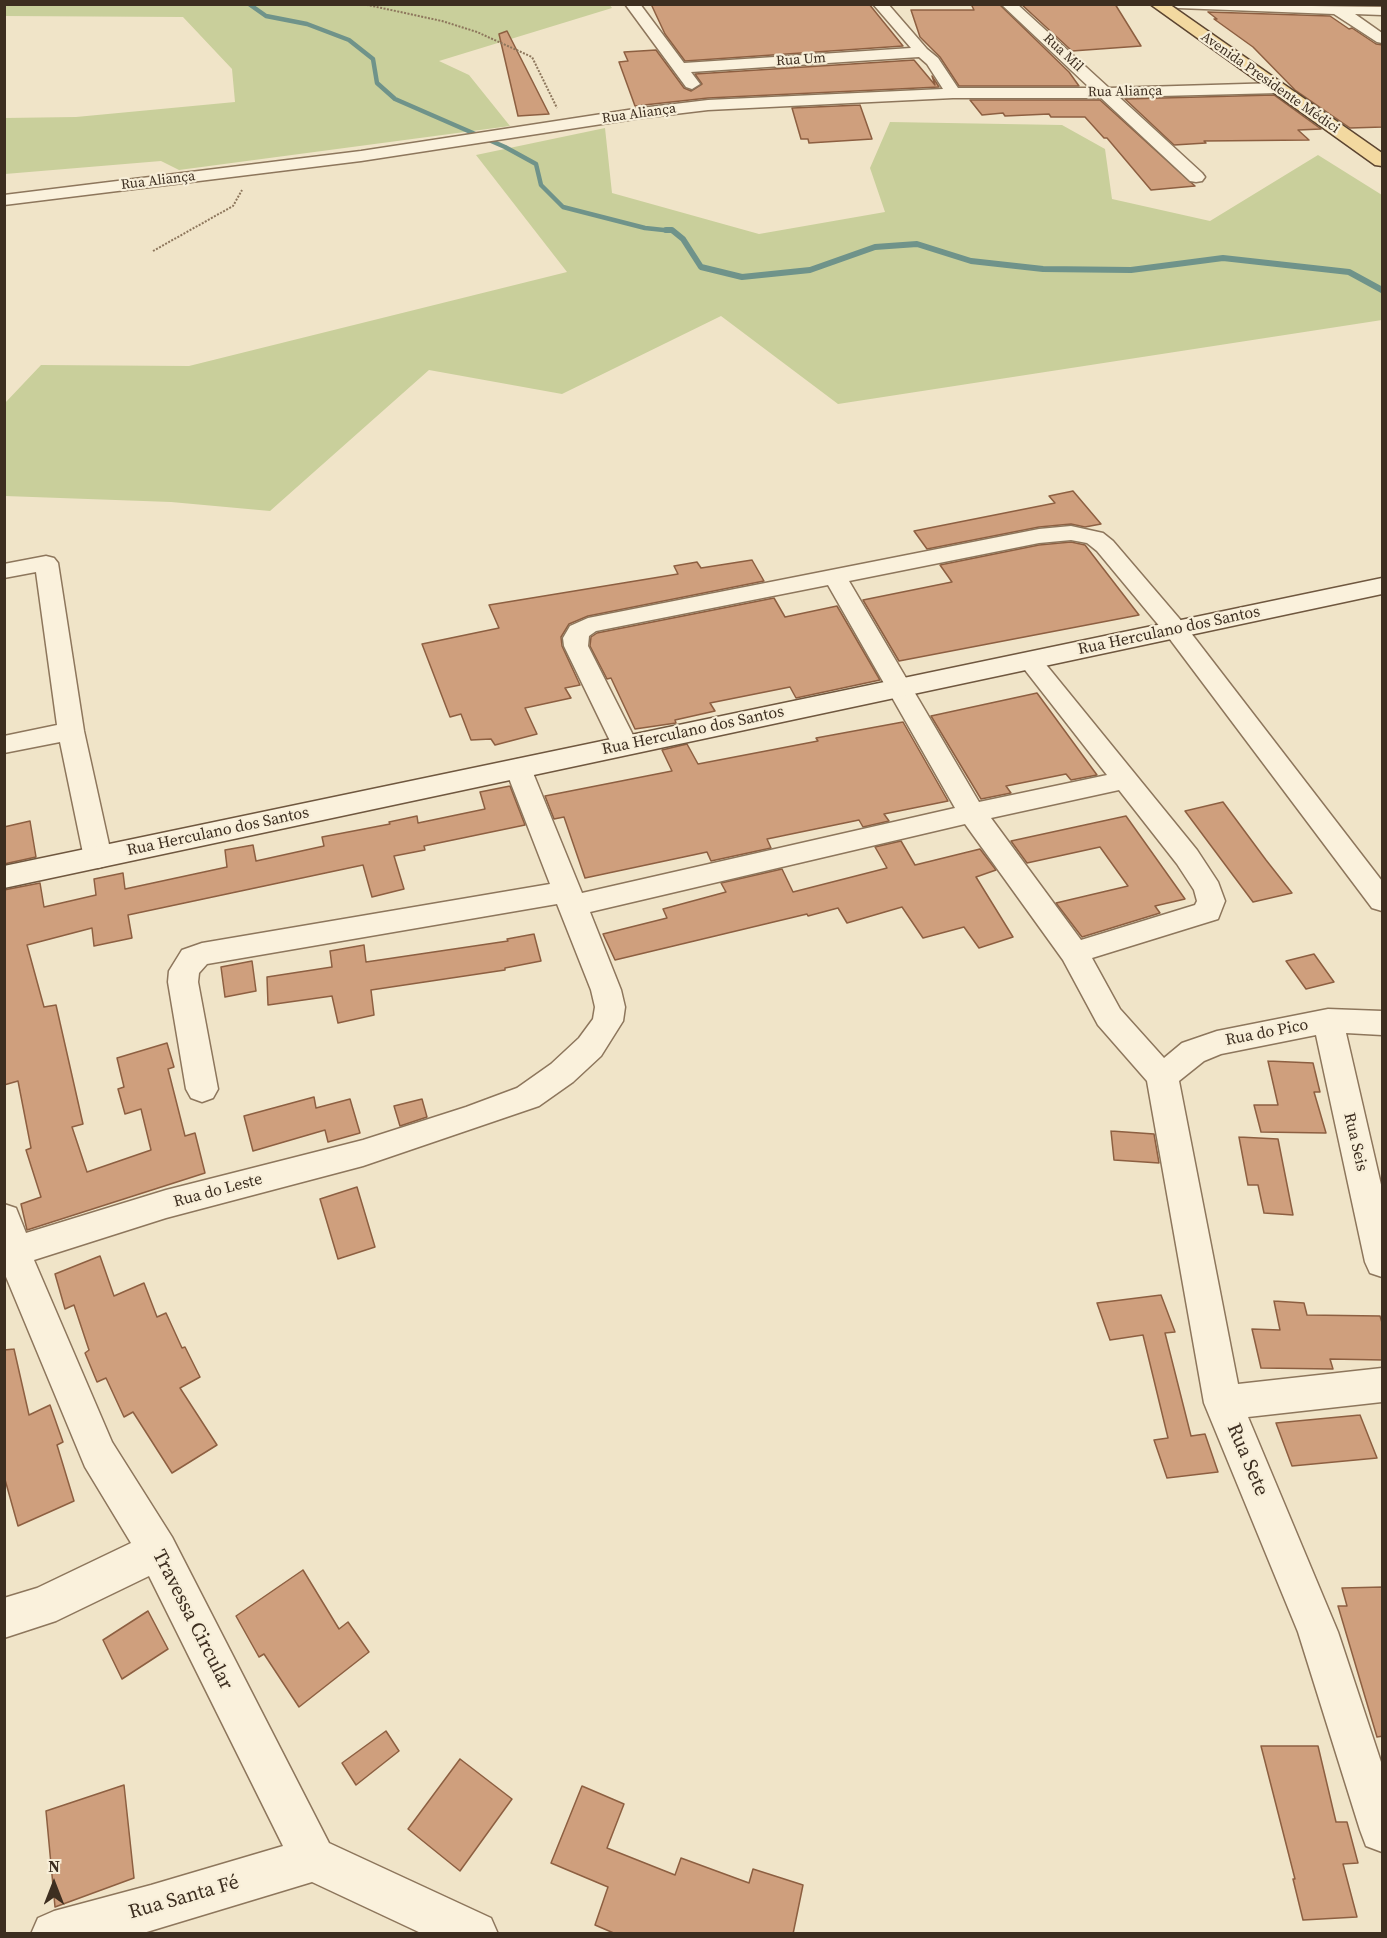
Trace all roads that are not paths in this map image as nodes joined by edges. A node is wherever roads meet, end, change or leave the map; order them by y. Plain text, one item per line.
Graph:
1 (632, 4) edge
2 (880, 4) edge
3 (1008, 4) edge
4 (1158, 4) edge
5 (1178, 4) edge
6 (1333, 7) edge
7 (1383, 11) edge
8 (1383, 39) edge
9 (922, 52) junction
10 (681, 68) junction
11 (1279, 88) junction
12 (953, 93) junction
13 (1105, 93) junction
14 (708, 105) junction
15 (1383, 161) edge
16 (1196, 177) dead end
17 (4, 200) edge
18 (4, 571) edge
19 (836, 578) junction
20 (1383, 586) edge
21 (1175, 629) junction
22 (1030, 661) junction
23 (901, 688) junction
24 (71, 731) junction
25 (4, 744) edge
26 (625, 745) junction
27 (518, 768) junction
28 (1124, 780) junction
29 (972, 813) junction
30 (98, 858) junction
31 (4, 877) edge
32 (568, 899) junction
33 (1383, 901) edge
34 (1074, 952) junction
35 (1328, 1021) junction
36 (1383, 1023) edge
37 (1162, 1077) junction
38 (202, 1089) dead end
39 (8, 1242) edge
40 (1383, 1262) edge
41 (1383, 1385) edge
42 (1223, 1403) junction
43 (158, 1551) junction
44 (4, 1617) edge
45 (1383, 1830) edge
46 (313, 1859) junction
47 (54, 1934) edge
48 (475, 1934) edge

1 - 10 street
2 - 9 street
3 - 13 street, Rua Mil
4 - 11 main road, Avenida Presidente Médici
5 - 6 street
6 - 7 street
6 - 8 street
9 - 10 street, Rua Um
9 - 12 street
10 - 14 street
11 - 13 street, Rua Aliança
11 - 15 main road, Avenida Presidente Médici
12 - 13 street, Rua Aliança
12 - 14 street, Rua Aliança
13 - 16 street, Rua Mil
14 - 17 street, Rua Aliança
18 - 24 street
19 - 21 street
19 - 23 street
19 - 26 street
20 - 21 street, Rua Herculano dos Santos
21 - 22 street, Rua Herculano dos Santos
21 - 33 street
22 - 23 street, Rua Herculano dos Santos
22 - 28 street
23 - 26 street, Rua Herculano dos Santos
23 - 29 street
24 - 25 street
24 - 30 street
26 - 27 street, Rua Herculano dos Santos
27 - 30 street, Rua Herculano dos Santos
27 - 32 street, Rua do Leste
28 - 29 street
28 - 34 street
29 - 32 street
29 - 34 street
30 - 31 street, Rua Herculano dos Santos
32 - 38 street
32 - 39 street, Rua do Leste
34 - 37 street
35 - 36 street, Rua do Pico
35 - 37 street, Rua do Pico
35 - 40 street, Rua Seis
37 - 42 street, Rua Sete
39 - 43 street, Travessa Circular
41 - 42 street
42 - 45 street, Rua Sete
43 - 44 street
43 - 46 street, Travessa Circular
46 - 47 street, Rua Santa Fé
46 - 48 street

